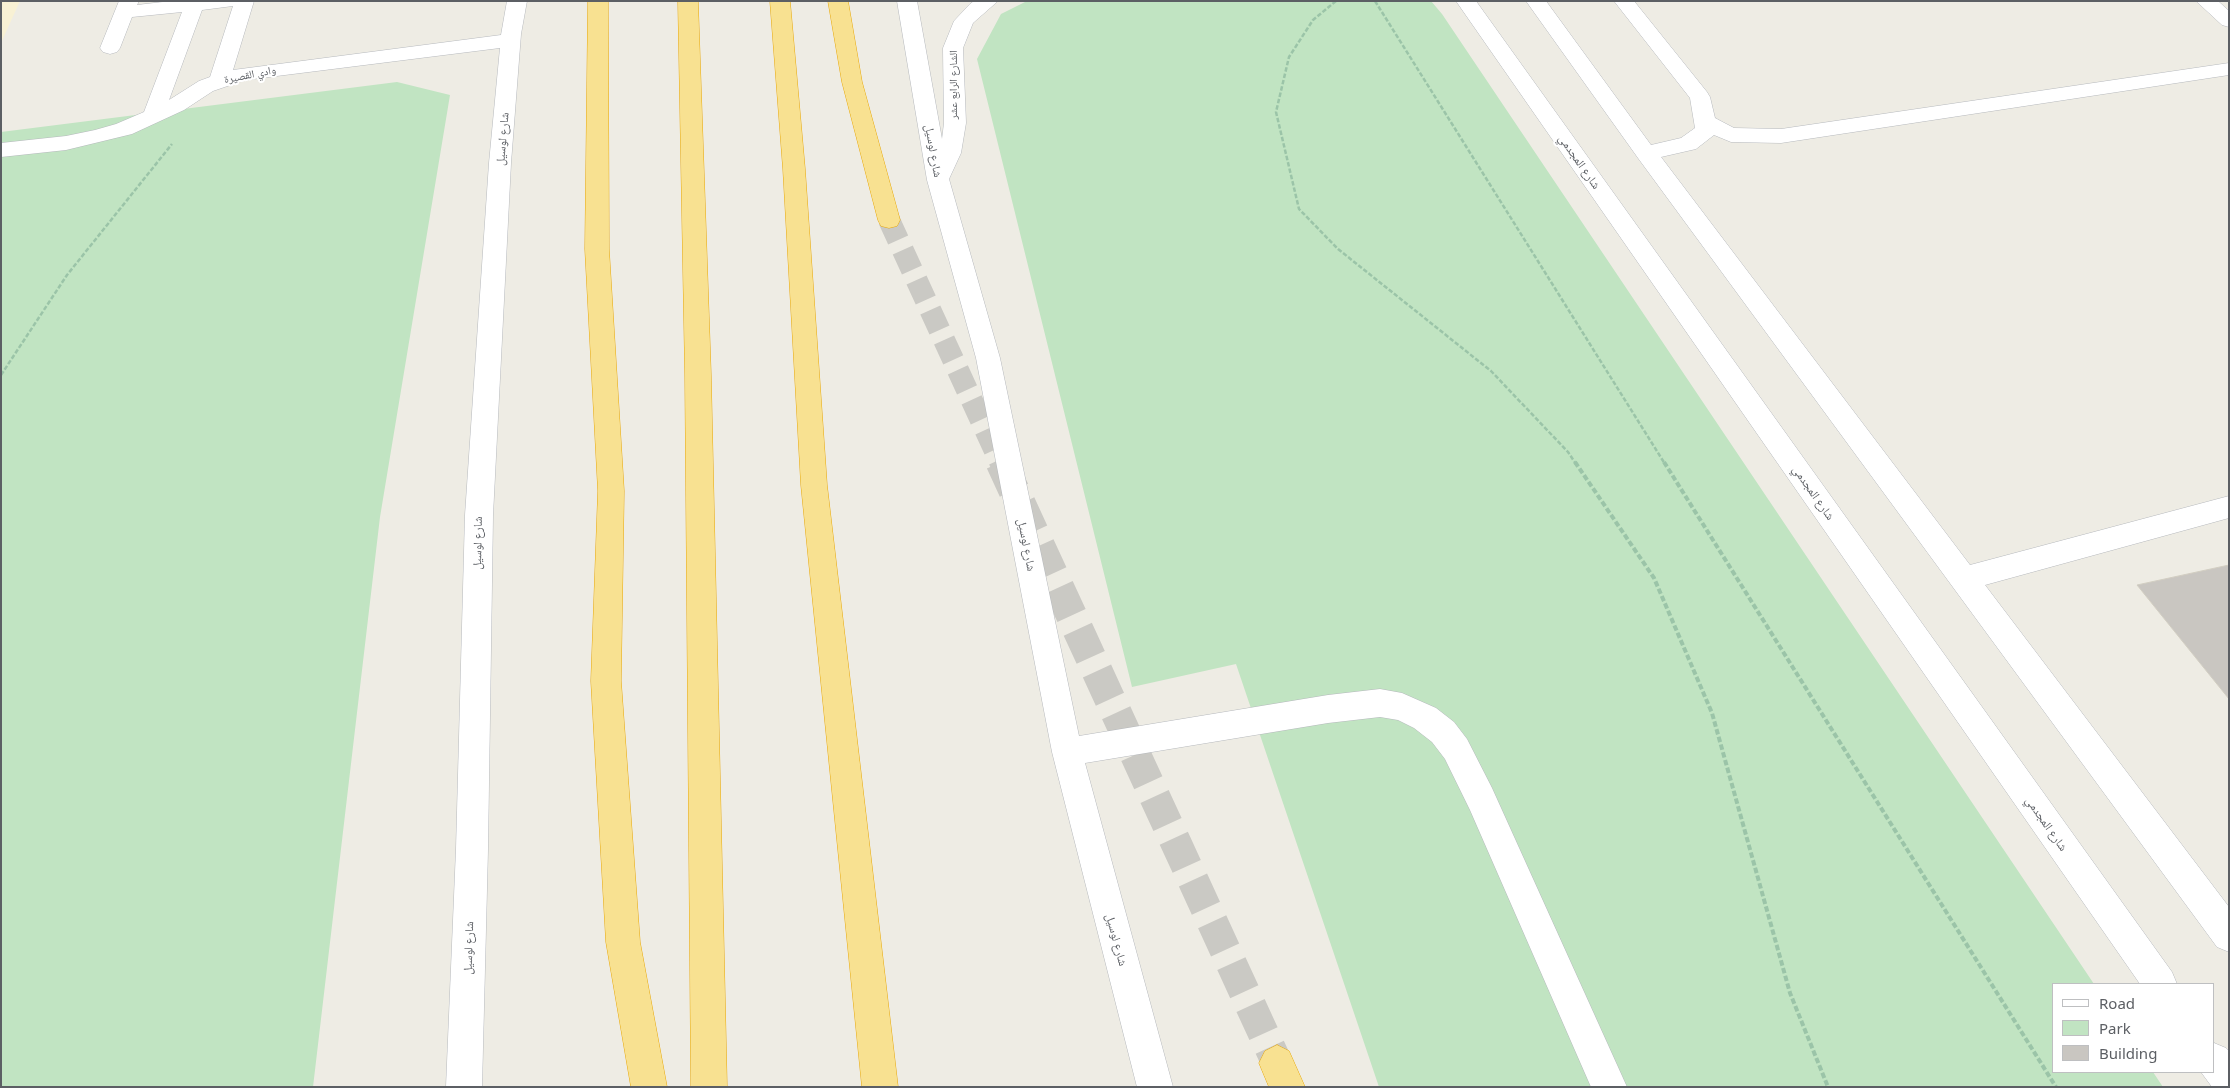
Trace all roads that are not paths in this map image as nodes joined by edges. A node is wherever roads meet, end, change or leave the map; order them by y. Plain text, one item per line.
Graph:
1 (228, 1) edge
2 (244, 1) edge
3 (517, 1) edge
4 (598, 1) edge
5 (688, 1) edge
6 (780, 1) edge
7 (838, 1) edge
8 (907, 1) edge
9 (988, 1) edge
10 (1536, 1) edge
11 (1549, 1) edge
12 (1624, 1) edge
13 (2206, 1) edge
14 (194, 6) junction
15 (1466, 6) edge
16 (127, 7) edge
17 (2229, 21) edge
18 (1552, 26) junction
19 (511, 40) junction
20 (110, 48) dead end
21 (2229, 70) edge
22 (220, 80) junction
23 (152, 118) junction
24 (1705, 121) junction
25 (1, 150) edge
26 (1646, 153) junction
27 (938, 180) junction
28 (889, 220) tunnel mouth
29 (2229, 507) edge
30 (1963, 578) junction
31 (1067, 752) junction
32 (2229, 935) edge
33 (2159, 983) edge
34 (2215, 1061) edge
35 (2229, 1081) edge
36 (464, 1087) edge
37 (649, 1087) edge
38 (709, 1087) edge
39 (880, 1087) edge
40 (1155, 1087) edge
41 (1609, 1087) edge

1 - 14 street
2 - 22 street
3 - 19 street, شارع لوسيل
4 - 37 highway
5 - 38 highway
6 - 39 highway
7 - 28 highway
8 - 27 street, شارع لوسيل
9 - 27 street, الشارع الرابع عشر
10 - 18 street
11 - 18 street
12 - 24 street
13 - 17 street
14 - 16 street
14 - 23 street
15 - 33 street, شارع المجدمي
16 - 20 street
18 - 26 street
19 - 22 street, وادي القصيرة
19 - 36 street, شارع لوسيل
21 - 24 street
22 - 23 street, وادي القصيرة
23 - 25 street, وادي القصيرة
24 - 26 street
26 - 30 street
27 - 31 street, شارع لوسيل
29 - 30 street
30 - 32 street
31 - 40 street, شارع لوسيل
31 - 41 street
34 - 35 street

